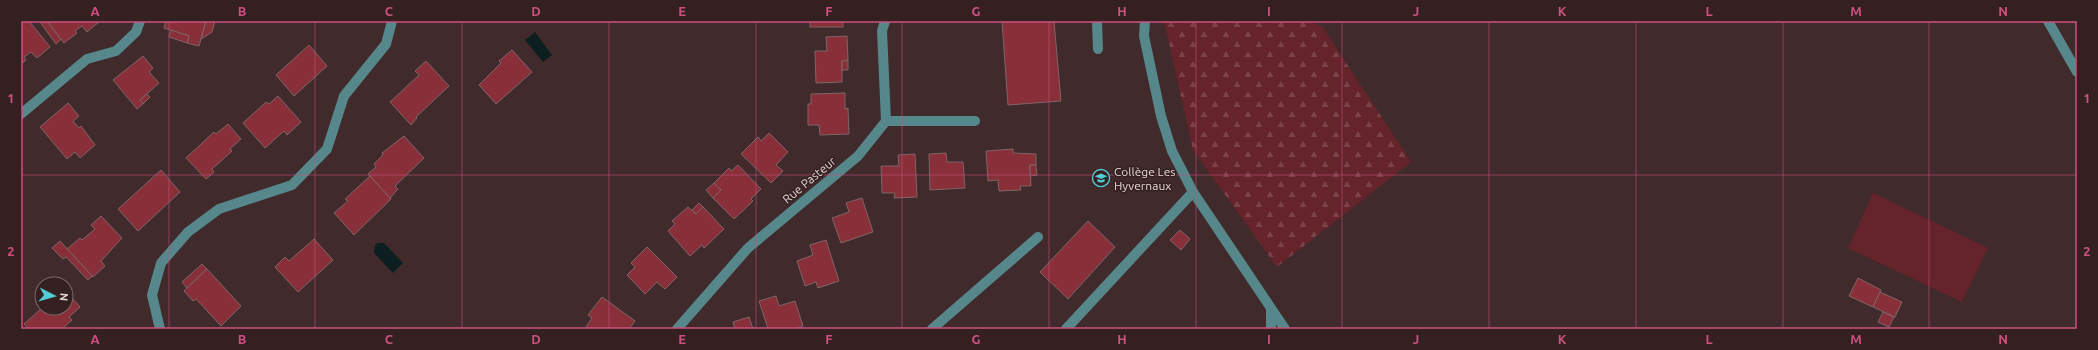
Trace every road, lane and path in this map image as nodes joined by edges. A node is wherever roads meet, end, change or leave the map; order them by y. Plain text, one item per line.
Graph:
1 (140, 21) edge
2 (392, 21) edge
3 (886, 21) edge
4 (1097, 21) edge
5 (1145, 21) edge
6 (2048, 21) edge
7 (1098, 48) dead end
8 (2077, 72) edge
9 (21, 114) edge
10 (976, 120) dead end
11 (886, 121) junction
12 (1193, 192) junction
13 (1038, 237) dead end
14 (1271, 309) junction
15 (160, 329) edge
16 (677, 329) edge
17 (932, 329) edge
18 (1066, 329) edge
19 (1271, 329) edge
20 (1285, 329) edge

1 - 9 street
2 - 15 street
3 - 11 street
4 - 7 street
5 - 12 street
6 - 8 street
10 - 11 street
11 - 16 street, Rue Pasteur
12 - 14 street
12 - 18 street
13 - 17 street
14 - 19 street
14 - 20 street

